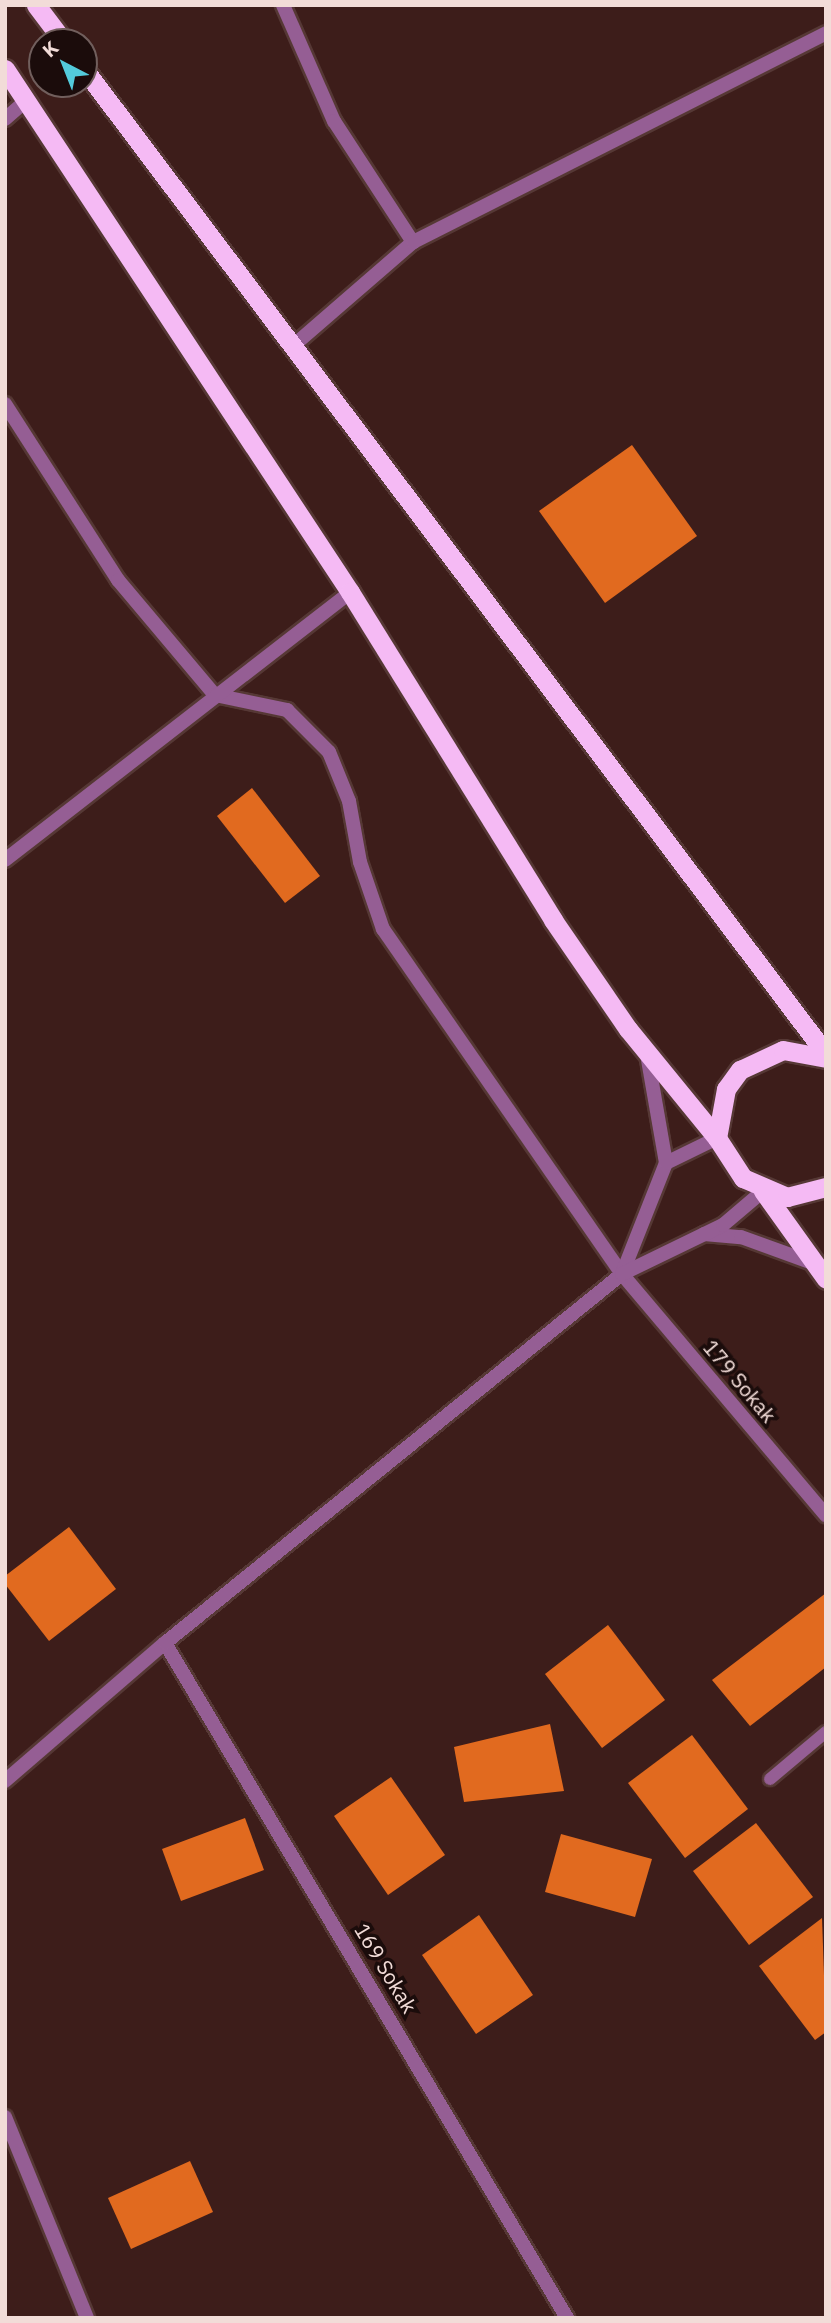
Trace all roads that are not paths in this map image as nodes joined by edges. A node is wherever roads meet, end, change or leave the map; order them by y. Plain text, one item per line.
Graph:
1 (36, 5) edge
2 (283, 5) edge
3 (53, 28) edge
4 (826, 33) edge
5 (5, 69) edge
6 (98, 88) edge
7 (28, 99) junction
8 (5, 119) edge
9 (412, 242) junction
10 (293, 346) junction
11 (5, 404) edge
12 (350, 592) junction
13 (215, 695) junction
14 (5, 860) edge
15 (646, 1051) junction
16 (826, 1056) edge
17 (718, 1138) junction
18 (666, 1163) junction
19 (826, 1187) edge
20 (763, 1191) junction
21 (703, 1234) junction
22 (810, 1262) junction
23 (622, 1274) junction
24 (826, 1279) edge
25 (826, 1515) edge
26 (165, 1643) junction
27 (826, 1732) edge
28 (770, 1779) dead end
29 (5, 1781) edge
30 (5, 2117) edge
31 (87, 2318) edge
32 (567, 2318) edge

1 - 3 highway
2 - 9 street
4 - 9 street
5 - 7 highway
6 - 10 highway
7 - 8 street
7 - 12 highway
9 - 10 street
10 - 16 highway
11 - 13 street
12 - 13 street
12 - 15 highway
13 - 14 street
13 - 23 street, 179 Sokak
15 - 17 highway
15 - 18 street
16 - 17 highway
17 - 18 street
17 - 20 highway
18 - 23 street
19 - 20 highway
20 - 21 street
20 - 22 highway
21 - 22 street
21 - 23 street
22 - 24 highway
23 - 25 street, 179 Sokak
23 - 26 street
26 - 29 street
26 - 32 street, 169 Sokak
27 - 28 lane
30 - 31 street

